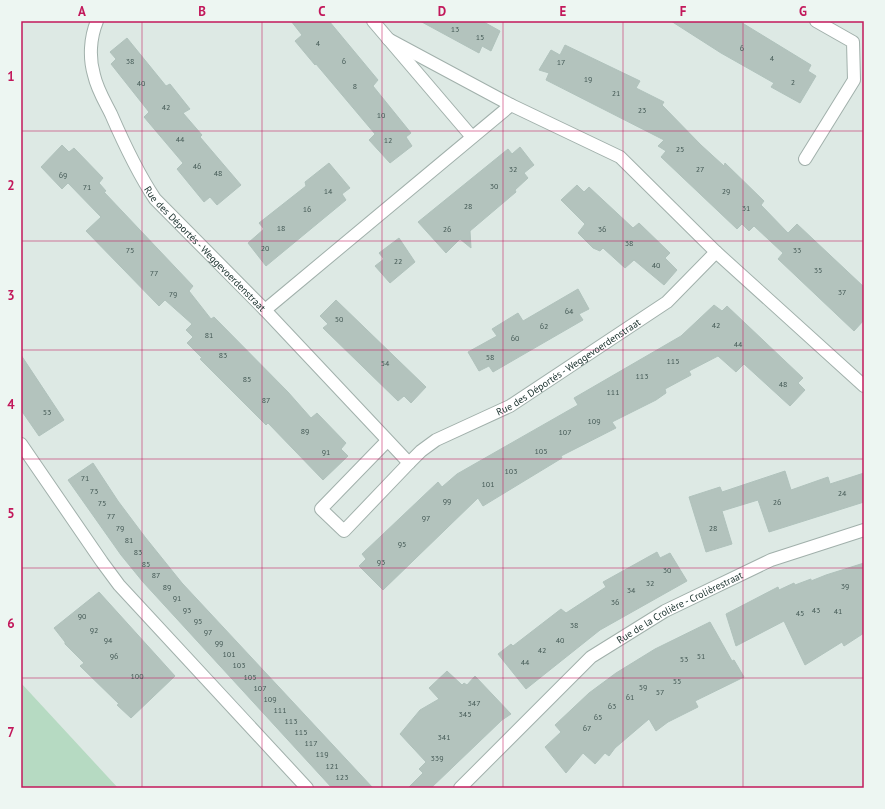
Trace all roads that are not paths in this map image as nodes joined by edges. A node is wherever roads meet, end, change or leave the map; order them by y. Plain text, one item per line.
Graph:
1 (97, 21) edge
2 (372, 21) edge
3 (816, 21) edge
4 (388, 39) junction
5 (511, 105) junction
6 (472, 137) junction
7 (806, 159) dead end
8 (716, 252) junction
9 (265, 310) junction
10 (864, 386) edge
11 (387, 441) junction
12 (21, 444) edge
13 (409, 463) junction
14 (864, 530) edge
15 (307, 788) edge
16 (460, 788) edge

1 - 9 street, Rue des Déportés - Weggevoerdenstraat
2 - 4 street
3 - 7 street
4 - 5 street
4 - 6 street
5 - 6 street
5 - 8 street
6 - 9 street
8 - 10 street
8 - 13 street, Rue des Déportés - Weggevoerdenstraat
9 - 11 street, Rue des Déportés - Weggevoerdenstraat
11 - 13 street, Rue des Déportés - Weggevoerdenstraat
11 - 13 street, Rue des Déportés - Weggevoerdenstraat
12 - 15 street
14 - 16 street, Rue de la Crolière - Crolièrestraat

